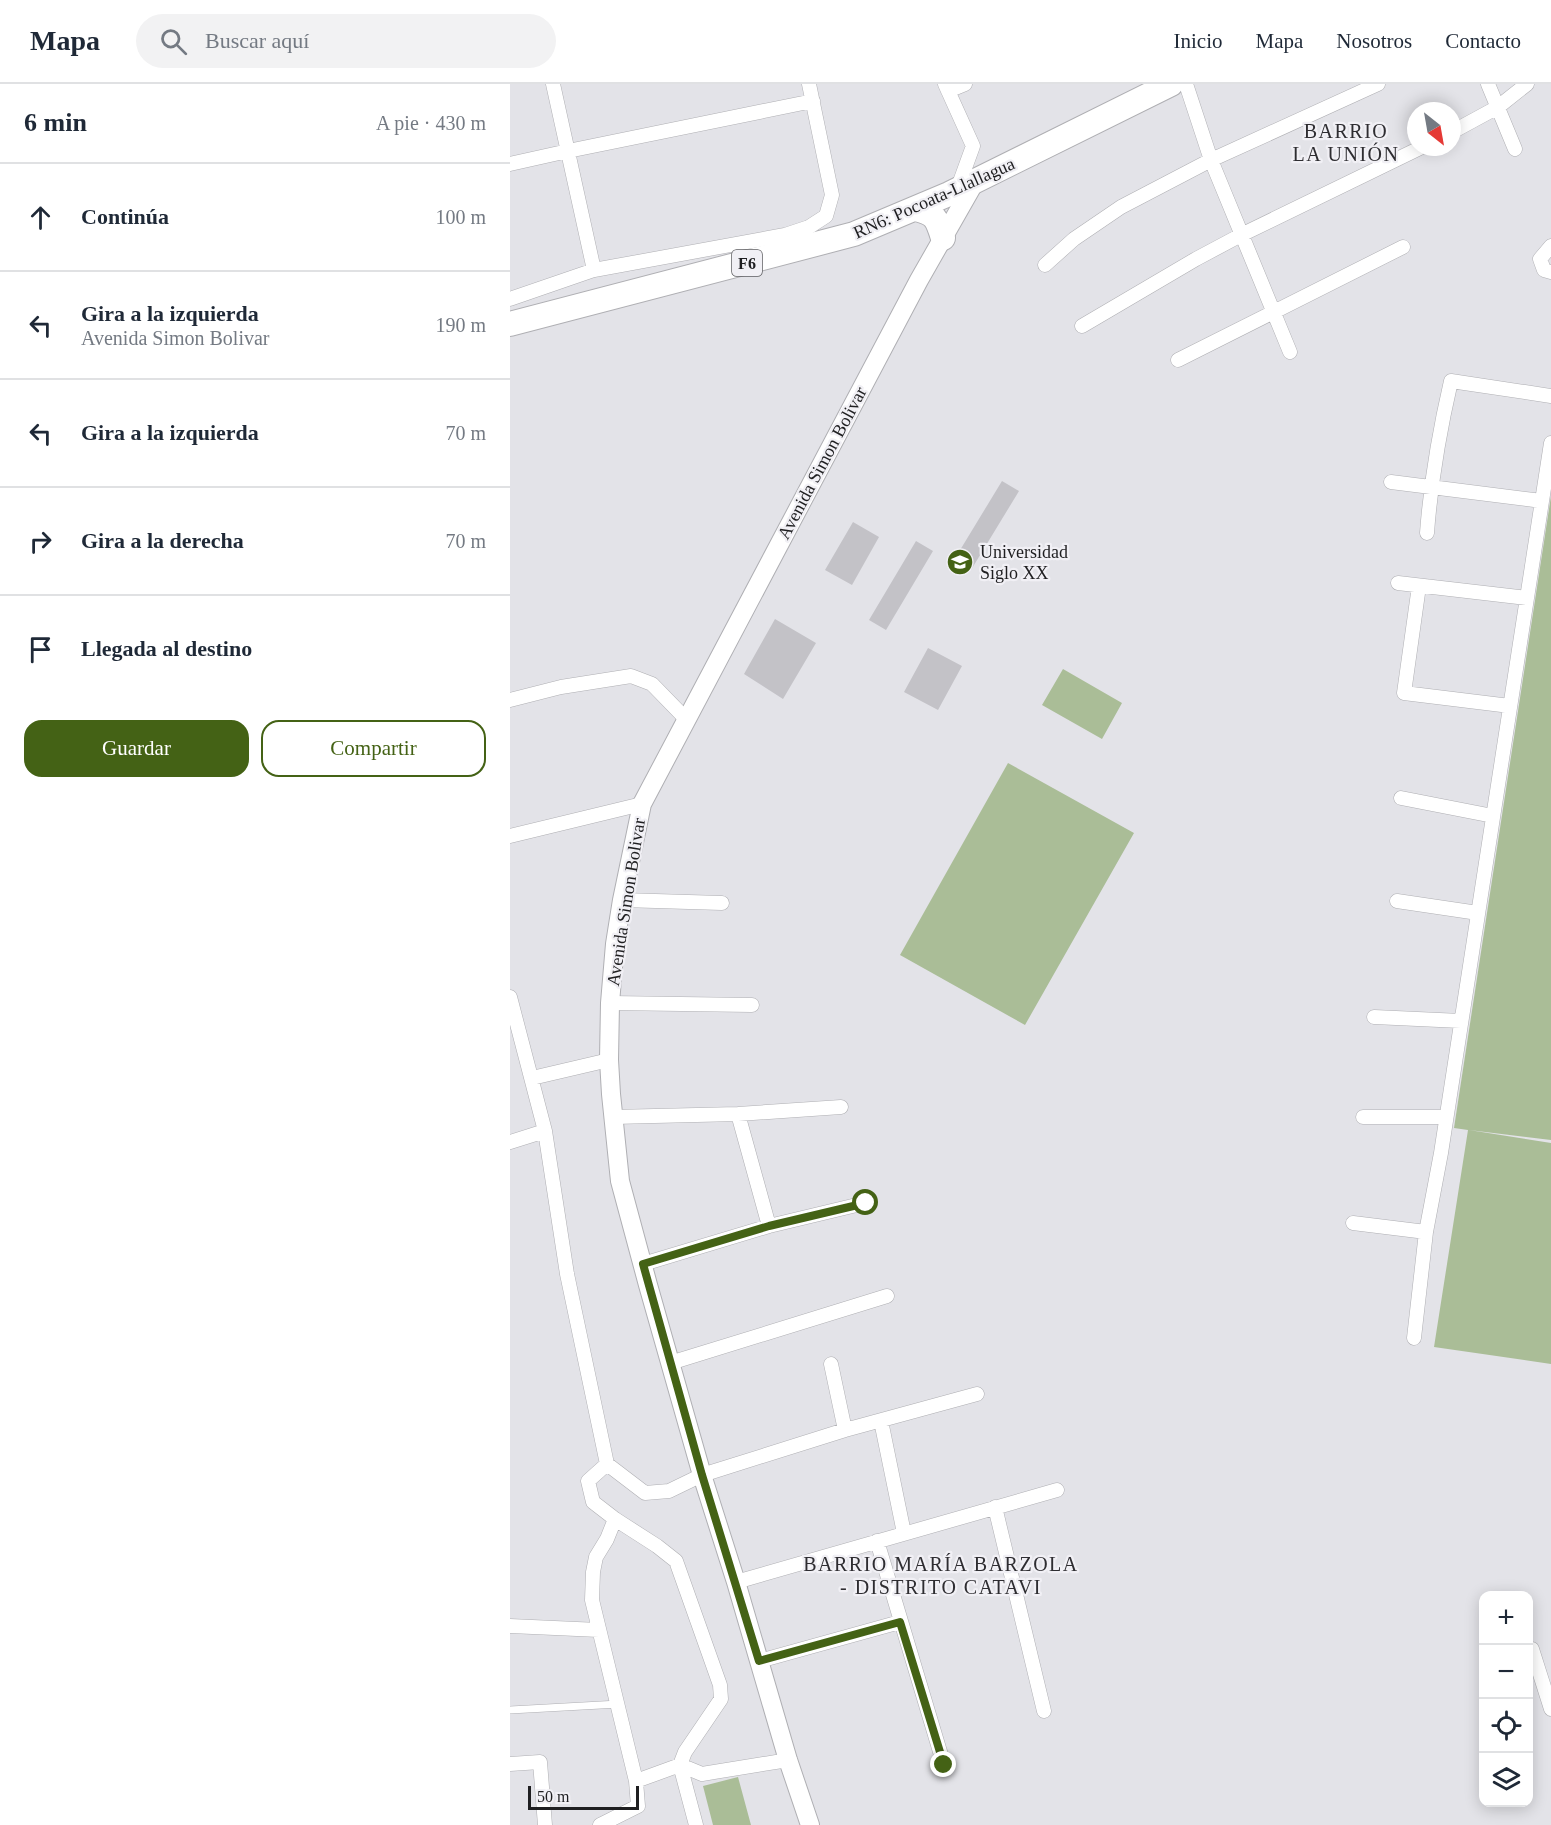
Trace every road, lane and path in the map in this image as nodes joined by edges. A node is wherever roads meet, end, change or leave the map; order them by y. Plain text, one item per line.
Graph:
1 (553, 84) edge
2 (809, 84) edge
3 (965, 84) edge
4 (1171, 84) edge
5 (1186, 84) edge
6 (1378, 84) edge
7 (1488, 84) edge
8 (1527, 84) edge
9 (946, 88) edge
10 (813, 101) junction
11 (1498, 107) junction
12 (1461, 127) edge
13 (1515, 149) dead end
14 (568, 151) junction
15 (1407, 154) edge
16 (1211, 160) junction
17 (510, 164) edge
18 (967, 185) junction
19 (915, 210) junction
20 (1241, 235) junction
21 (944, 238) junction
22 (1551, 246) edge
23 (1403, 247) dead end
24 (1045, 265) dead end
25 (594, 270) junction
26 (1551, 272) edge
27 (510, 299) edge
28 (1273, 312) junction
29 (510, 324) edge
30 (1082, 326) dead end
31 (1290, 352) dead end
32 (1178, 360) dead end
33 (1551, 396) edge
34 (1551, 443) edge
35 (1391, 482) dead end
36 (1430, 487) junction
37 (1542, 501) junction
38 (1427, 533) dead end
39 (1398, 583) dead end
40 (1419, 586) junction
41 (1527, 598) junction
42 (510, 700) edge
43 (1510, 706) junction
44 (686, 719) junction
45 (1401, 798) dead end
46 (642, 804) junction
47 (1493, 816) junction
48 (510, 836) edge
49 (622, 900) junction
50 (1397, 901) dead end
51 (722, 903) dead end
52 (1478, 913) junction
53 (510, 997) edge
54 (610, 1003) junction
55 (752, 1005) dead end
56 (1374, 1017) dead end
57 (1461, 1022) junction
58 (609, 1060) junction
59 (532, 1078) junction
60 (841, 1107) dead end
61 (738, 1114) junction
62 (614, 1116) junction
63 (1363, 1117) dead end
64 (1446, 1117) junction
65 (545, 1131) junction
66 (510, 1142) edge
67 (866, 1203) dead end
68 (1353, 1223) dead end
69 (769, 1226) junction
70 (1426, 1232) junction
71 (643, 1264) junction
72 (887, 1296) dead end
73 (1414, 1338) dead end
74 (670, 1363) junction
75 (831, 1364) dead end
76 (977, 1394) dead end
77 (881, 1421) junction
78 (846, 1430) junction
79 (608, 1464) junction
80 (702, 1475) junction
81 (1057, 1490) dead end
82 (995, 1507) junction
83 (615, 1519) junction
84 (904, 1533) junction
85 (878, 1541) junction
86 (736, 1582) junction
87 (900, 1622) junction
88 (510, 1626) edge
89 (599, 1630) junction
90 (1533, 1652) edge
91 (759, 1661) junction
92 (619, 1704) junction
93 (1551, 1709) edge
94 (510, 1710) edge
95 (1044, 1711) dead end
96 (788, 1760) junction
97 (510, 1764) edge
98 (680, 1765) junction
99 (944, 1765) dead end
100 (636, 1781) junction
101 (607, 1823) edge
102 (545, 1825) edge
103 (696, 1825) edge
104 (810, 1825) edge

1 - 14 street
2 - 10 street
3 - 9 street
4 - 18 highway, RN6: Pocoata-Llallagua / F6
5 - 16 street
6 - 16 street
7 - 11 street
8 - 11 street
9 - 18 street
10 - 14 street
10 - 25 street
11 - 12 street
11 - 13 street
14 - 17 street
14 - 25 street
15 - 20 street
16 - 20 street
16 - 24 street
18 - 19 highway, RN6: Pocoata-Llallagua / F6
18 - 21 main road, Avenida Simon Bolivar
19 - 21 highway
19 - 29 highway, RN6: Pocoata-Llallagua / F6
20 - 28 street
20 - 30 street
21 - 44 main road, Avenida Simon Bolivar
22 - 26 street
23 - 28 street
25 - 27 street
28 - 31 street
28 - 32 street
33 - 36 street
34 - 37 street
35 - 36 street
36 - 37 street
36 - 38 street
37 - 41 street
39 - 40 street
40 - 41 street
40 - 43 street
41 - 43 street
42 - 44 street
43 - 47 street
44 - 46 main road, Avenida Simon Bolivar
45 - 47 street
46 - 48 street
46 - 49 main road, Avenida Simon Bolivar
47 - 52 street
49 - 51 street
49 - 54 main road, Avenida Simon Bolivar
50 - 52 street
52 - 57 street
53 - 59 street
54 - 55 street
54 - 58 main road, Avenida Simon Bolivar
56 - 57 street
57 - 64 street
58 - 59 street
58 - 62 main road, Avenida Simon Bolivar
59 - 65 street
60 - 61 street
61 - 62 street
61 - 69 street
62 - 71 main road, Avenida Simon Bolivar
63 - 64 street
64 - 70 street
65 - 66 street
65 - 79 street
67 - 69 street
68 - 70 street
69 - 71 street
70 - 73 street
71 - 74 main road, Avenida Simon Bolivar
72 - 74 street
74 - 80 main road, Avenida Simon Bolivar
75 - 78 street
76 - 77 street
77 - 78 street
77 - 84 street
78 - 80 street
79 - 80 street
79 - 83 street
80 - 86 main road, Avenida Simon Bolivar
81 - 82 street
82 - 84 street
82 - 95 street
83 - 89 street
83 - 98 street
84 - 85 street
85 - 86 street
85 - 87 street
86 - 91 main road, Avenida Simon Bolivar
87 - 91 street
87 - 99 street
88 - 89 street
89 - 92 street
90 - 93 street
91 - 96 main road, Avenida Simon Bolivar
92 - 94 lane
92 - 100 street
96 - 98 street
96 - 104 main road, Avenida Simon Bolivar
97 - 102 street
98 - 100 street
98 - 103 street
100 - 101 street

